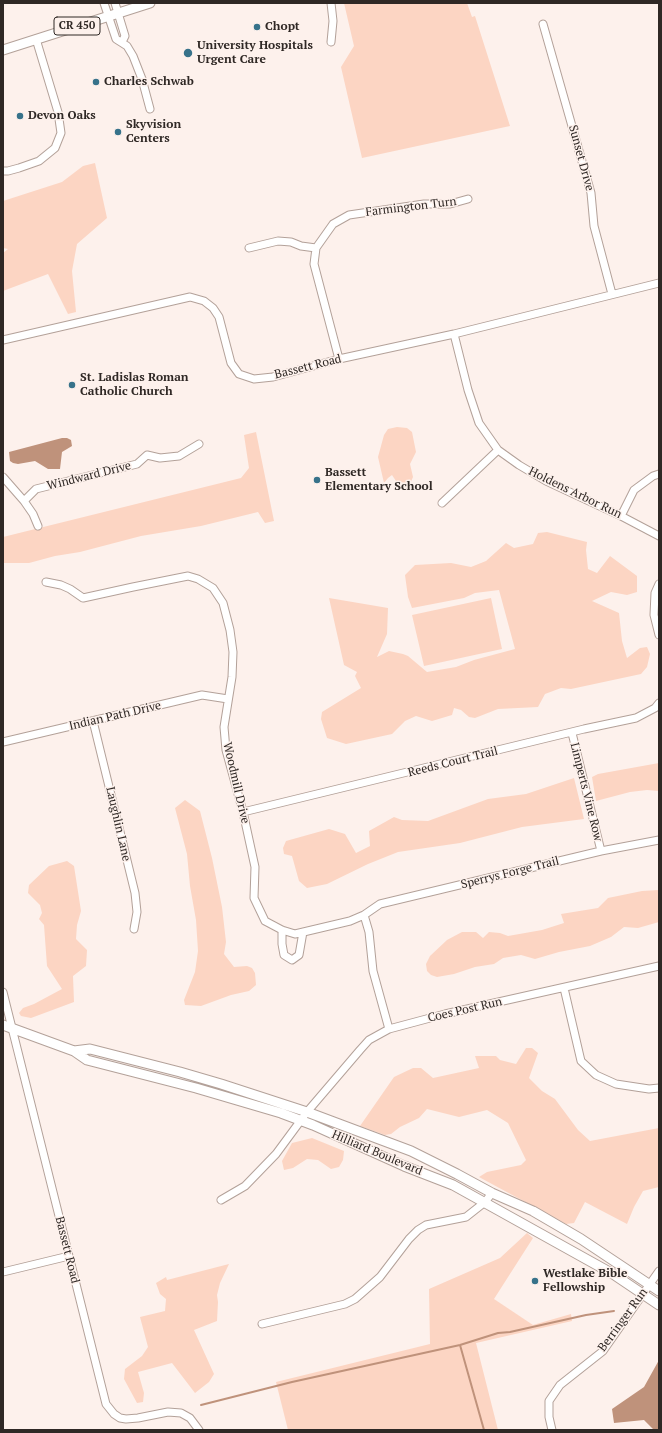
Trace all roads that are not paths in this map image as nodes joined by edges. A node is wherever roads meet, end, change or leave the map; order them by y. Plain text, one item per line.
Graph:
1 (104, 3) edge
2 (116, 3) edge
3 (150, 3) edge
4 (331, 3) edge
5 (113, 15) junction
6 (543, 24) dead end
7 (36, 39) junction
8 (331, 42) dead end
9 (3, 50) edge
10 (150, 109) dead end
11 (3, 171) edge
12 (468, 199) dead end
13 (249, 248) dead end
14 (316, 248) junction
15 (659, 283) edge
16 (612, 294) junction
17 (454, 334) junction
18 (3, 340) edge
19 (339, 359) junction
20 (199, 444) dead end
21 (498, 450) junction
22 (659, 474) edge
23 (3, 477) edge
24 (24, 501) junction
25 (442, 503) dead end
26 (622, 516) junction
27 (38, 526) dead end
28 (659, 536) edge
29 (46, 582) dead end
30 (659, 584) edge
31 (659, 635) edge
32 (228, 699) junction
33 (659, 703) edge
34 (94, 721) junction
35 (572, 733) junction
36 (3, 742) edge
37 (243, 812) junction
38 (659, 840) edge
39 (601, 851) junction
40 (364, 915) junction
41 (134, 929) dead end
42 (282, 930) junction
43 (303, 932) junction
44 (659, 966) edge
45 (564, 988) junction
46 (3, 992) edge
47 (3, 1025) edge
48 (12, 1029) junction
49 (389, 1029) junction
50 (659, 1088) edge
51 (304, 1116) junction
52 (492, 1193) junction
53 (221, 1200) dead end
54 (485, 1202) junction
55 (69, 1256) junction
56 (659, 1271) edge
57 (3, 1272) edge
58 (650, 1284) junction
59 (659, 1291) edge
60 (643, 1294) junction
61 (659, 1305) edge
62 (262, 1324) dead end
63 (199, 1430) edge
64 (552, 1430) edge

1 - 5 street
2 - 5 street
3 - 5 main road, CR 450
4 - 8 street
5 - 7 main road, CR 450
5 - 10 street
6 - 16 street, Sunset Drive
7 - 9 main road, CR 450
7 - 11 street
12 - 14 street, Farmington Turn
13 - 14 street
14 - 19 street
15 - 16 street, Bassett Road
16 - 17 street, Bassett Road
17 - 19 street, Bassett Road
17 - 21 street, Holdens Arbor Run
18 - 19 street, Bassett Road
20 - 24 street, Windward Drive
21 - 25 street
21 - 26 street, Holdens Arbor Run
22 - 26 street
23 - 24 street
24 - 27 street
26 - 28 street, Holdens Arbor Run
29 - 32 street, Woodmill Drive
30 - 31 street
32 - 34 street, Indian Path Drive
32 - 37 street, Woodmill Drive
33 - 35 street, Reeds Court Trail
34 - 36 street, Indian Path Drive
34 - 41 street, Laughlin Lane
35 - 37 street, Reeds Court Trail
35 - 39 street, Limperts Vine Row
37 - 42 street, Woodmill Drive
38 - 39 street, Sperrys Forge Trail
39 - 40 street, Sperrys Forge Trail
40 - 43 street, Sperrys Forge Trail
40 - 49 street
42 - 43 street, Sperrys Forge Trail
42 - 43 street
44 - 45 street, Coes Post Run
45 - 49 street, Coes Post Run
45 - 50 street
46 - 48 street, Bassett Road
47 - 48 main road, Hilliard Boulevard
48 - 51 main road, Hilliard Boulevard
48 - 55 street, Bassett Road
49 - 51 street, Coes Post Run
51 - 52 main road, Hilliard Boulevard
51 - 53 street, Coes Post Run
51 - 54 main road, Hilliard Boulevard
52 - 54 street
52 - 58 main road, Hilliard Boulevard
54 - 60 main road, Hilliard Boulevard
54 - 62 street
55 - 57 street
55 - 63 street, Bassett Road
56 - 58 street, Berringer Run
58 - 59 main road, Hilliard Boulevard
58 - 60 street, Berringer Run
60 - 61 main road, Hilliard Boulevard
60 - 64 street, Berringer Run

